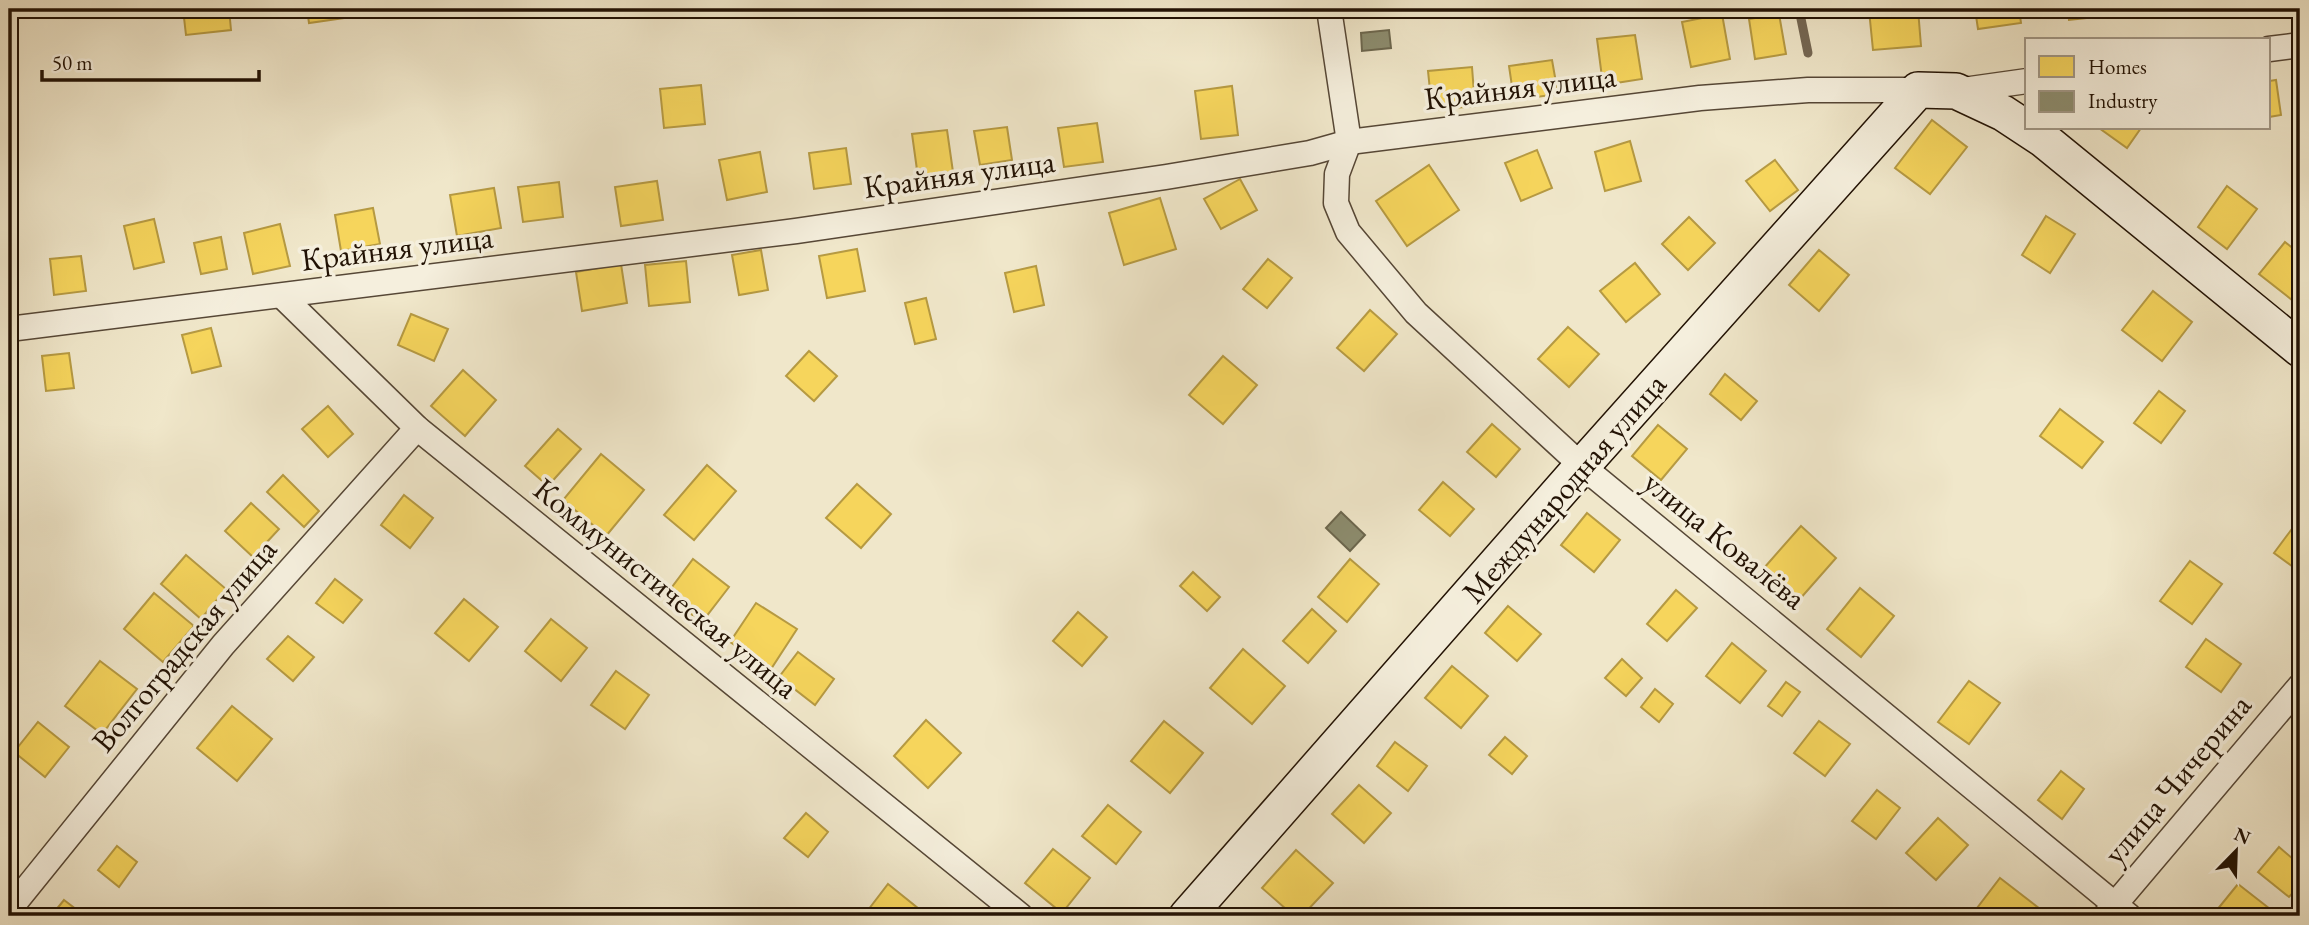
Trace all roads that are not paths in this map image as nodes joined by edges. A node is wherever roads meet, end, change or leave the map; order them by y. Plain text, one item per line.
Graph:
1 (1329, 9) edge
2 (2300, 45) edge
3 (2270, 49) edge
4 (2025, 81) edge
5 (1918, 90) junction
6 (1956, 91) junction
7 (2025, 127) edge
8 (2029, 130) edge
9 (1349, 142) junction
10 (282, 296) junction
11 (9, 329) edge
12 (2300, 349) edge
13 (417, 428) junction
14 (1582, 466) junction
15 (2300, 686) edge
16 (9, 911) edge
17 (2116, 912) edge
18 (1021, 916) edge
19 (1187, 916) edge

1 - 9 street, улица Ковалёва
2 - 3 street
4 - 6 street
5 - 6 street
5 - 9 street, Крайняя улица
5 - 14 street, Международная улица
6 - 7 street
8 - 12 street
9 - 10 street, Крайняя улица
9 - 14 street, улица Ковалёва
10 - 11 street, Крайняя улица
10 - 13 street, Коммунистическая улица
13 - 16 street, Волгоградская улица
13 - 18 street, Коммунистическая улица
14 - 17 street, улица Ковалёва
14 - 19 street, Международная улица
15 - 17 street, улица Чичерина

